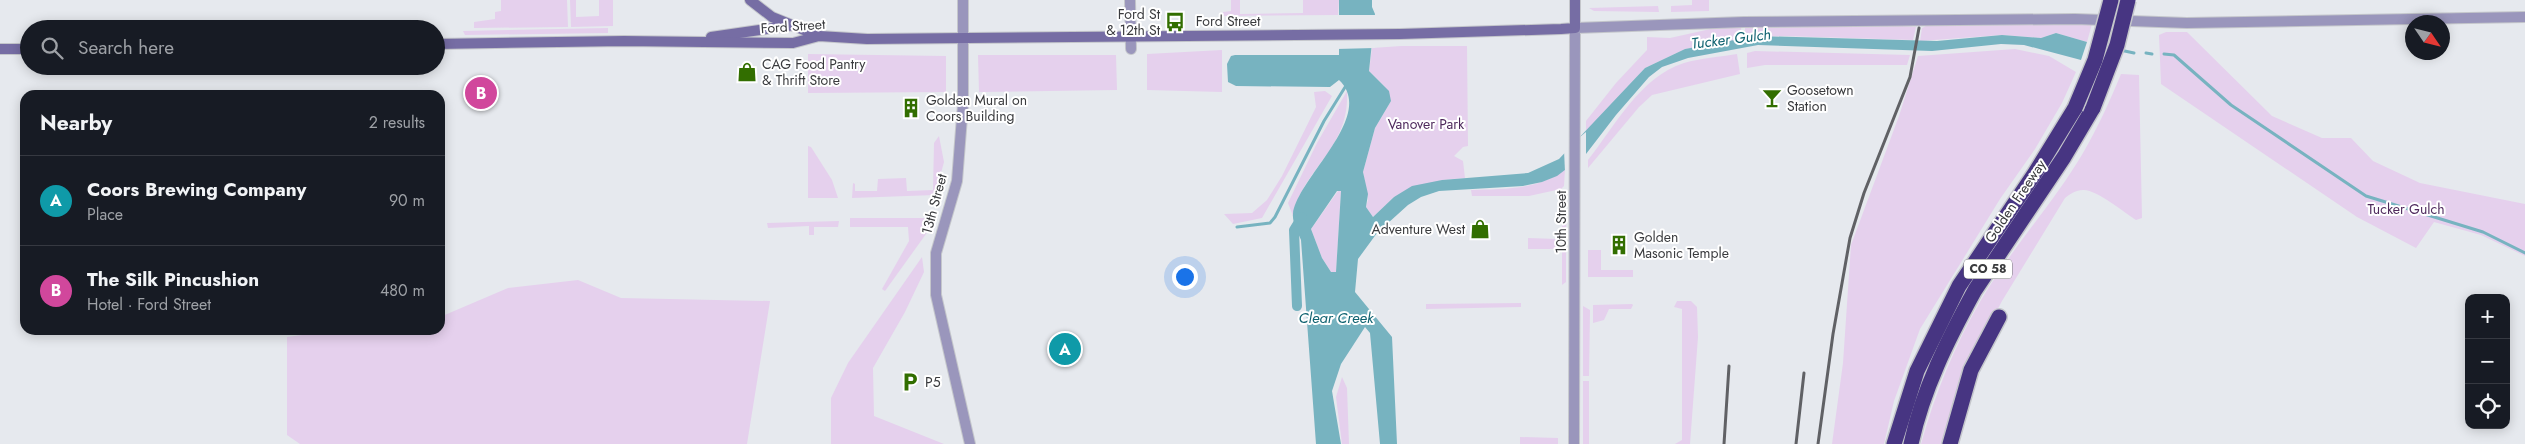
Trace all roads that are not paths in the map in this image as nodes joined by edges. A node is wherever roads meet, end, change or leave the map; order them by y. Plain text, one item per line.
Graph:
1 (750, 0) edge
2 (963, 0) edge
3 (1130, 0) edge
4 (1575, 0) edge
5 (2111, 0) edge
6 (2128, 0) edge
7 (2525, 17) edge
8 (794, 25) junction
9 (1575, 28) junction
10 (1130, 35) junction
11 (819, 36) junction
12 (964, 37) junction
13 (695, 41) junction
14 (445, 44) edge
15 (0, 49) edge
16 (20, 49) edge
17 (1130, 49) dead end
18 (1999, 317) dead end
19 (970, 444) edge
20 (1574, 444) edge
21 (1894, 444) edge
22 (1911, 444) edge
23 (1950, 444) edge

1 - 8 main road
2 - 12 street, 13th Street
3 - 10 street
4 - 9 main road, 10th Street
5 - 21 highway, Golden Freeway / CO 58, bridge
6 - 22 highway, Golden Freeway / CO 58, bridge
7 - 9 street, Ford Street
8 - 11 main road
8 - 13 main road
9 - 10 main road, Ford Street
9 - 20 street, 10th Street
10 - 12 main road, Ford Street
10 - 17 street
11 - 12 main road, Ford Street
11 - 13 main road, Ford Street
12 - 19 street, 13th Street
13 - 14 main road, Ford Street
15 - 16 main road
18 - 23 highway

